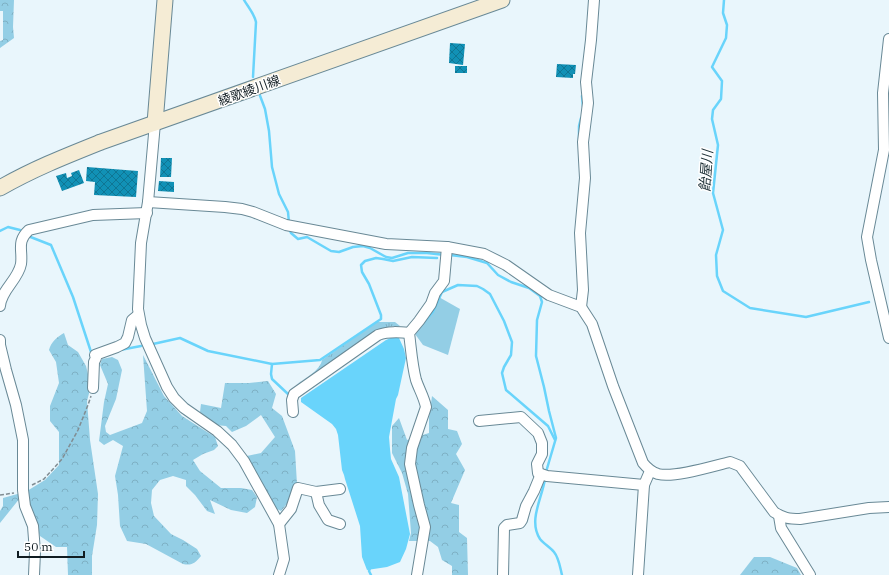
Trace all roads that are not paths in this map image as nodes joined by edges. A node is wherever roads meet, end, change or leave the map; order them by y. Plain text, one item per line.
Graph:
1 (165, 0) edge
2 (502, 0) edge
3 (594, 0) edge
4 (889, 39) edge
5 (155, 123) junction
6 (0, 188) edge
7 (148, 202) junction
8 (147, 213) junction
9 (447, 252) junction
10 (0, 306) edge
11 (581, 307) junction
12 (138, 315) junction
13 (409, 333) junction
14 (889, 338) edge
15 (0, 340) edge
16 (93, 388) road end
17 (293, 412) dead end
18 (479, 422) dead end
19 (650, 470) junction
20 (544, 475) junction
21 (644, 485) junction
22 (340, 489) dead end
23 (316, 492) junction
24 (889, 507) edge
25 (779, 516) junction
26 (279, 524) junction
27 (340, 524) dead end
28 (34, 575) edge
29 (279, 575) edge
30 (417, 575) edge
31 (503, 575) edge
32 (638, 575) edge
33 (810, 575) edge

1 - 5 main road
2 - 5 main road, 綾歌綾川線
3 - 11 street
4 - 14 street
5 - 6 main road, 綾歌綾川線
5 - 7 street
7 - 8 street
7 - 9 street
8 - 10 street
8 - 12 street
9 - 11 street
9 - 13 street
11 - 19 street
12 - 16 street
12 - 26 street
13 - 17 street
13 - 30 street
15 - 28 street
18 - 20 street
19 - 21 street
19 - 25 street
20 - 21 street
20 - 31 street
21 - 32 street
22 - 23 street
23 - 26 street
23 - 27 street
24 - 25 street
25 - 33 street
26 - 29 street

